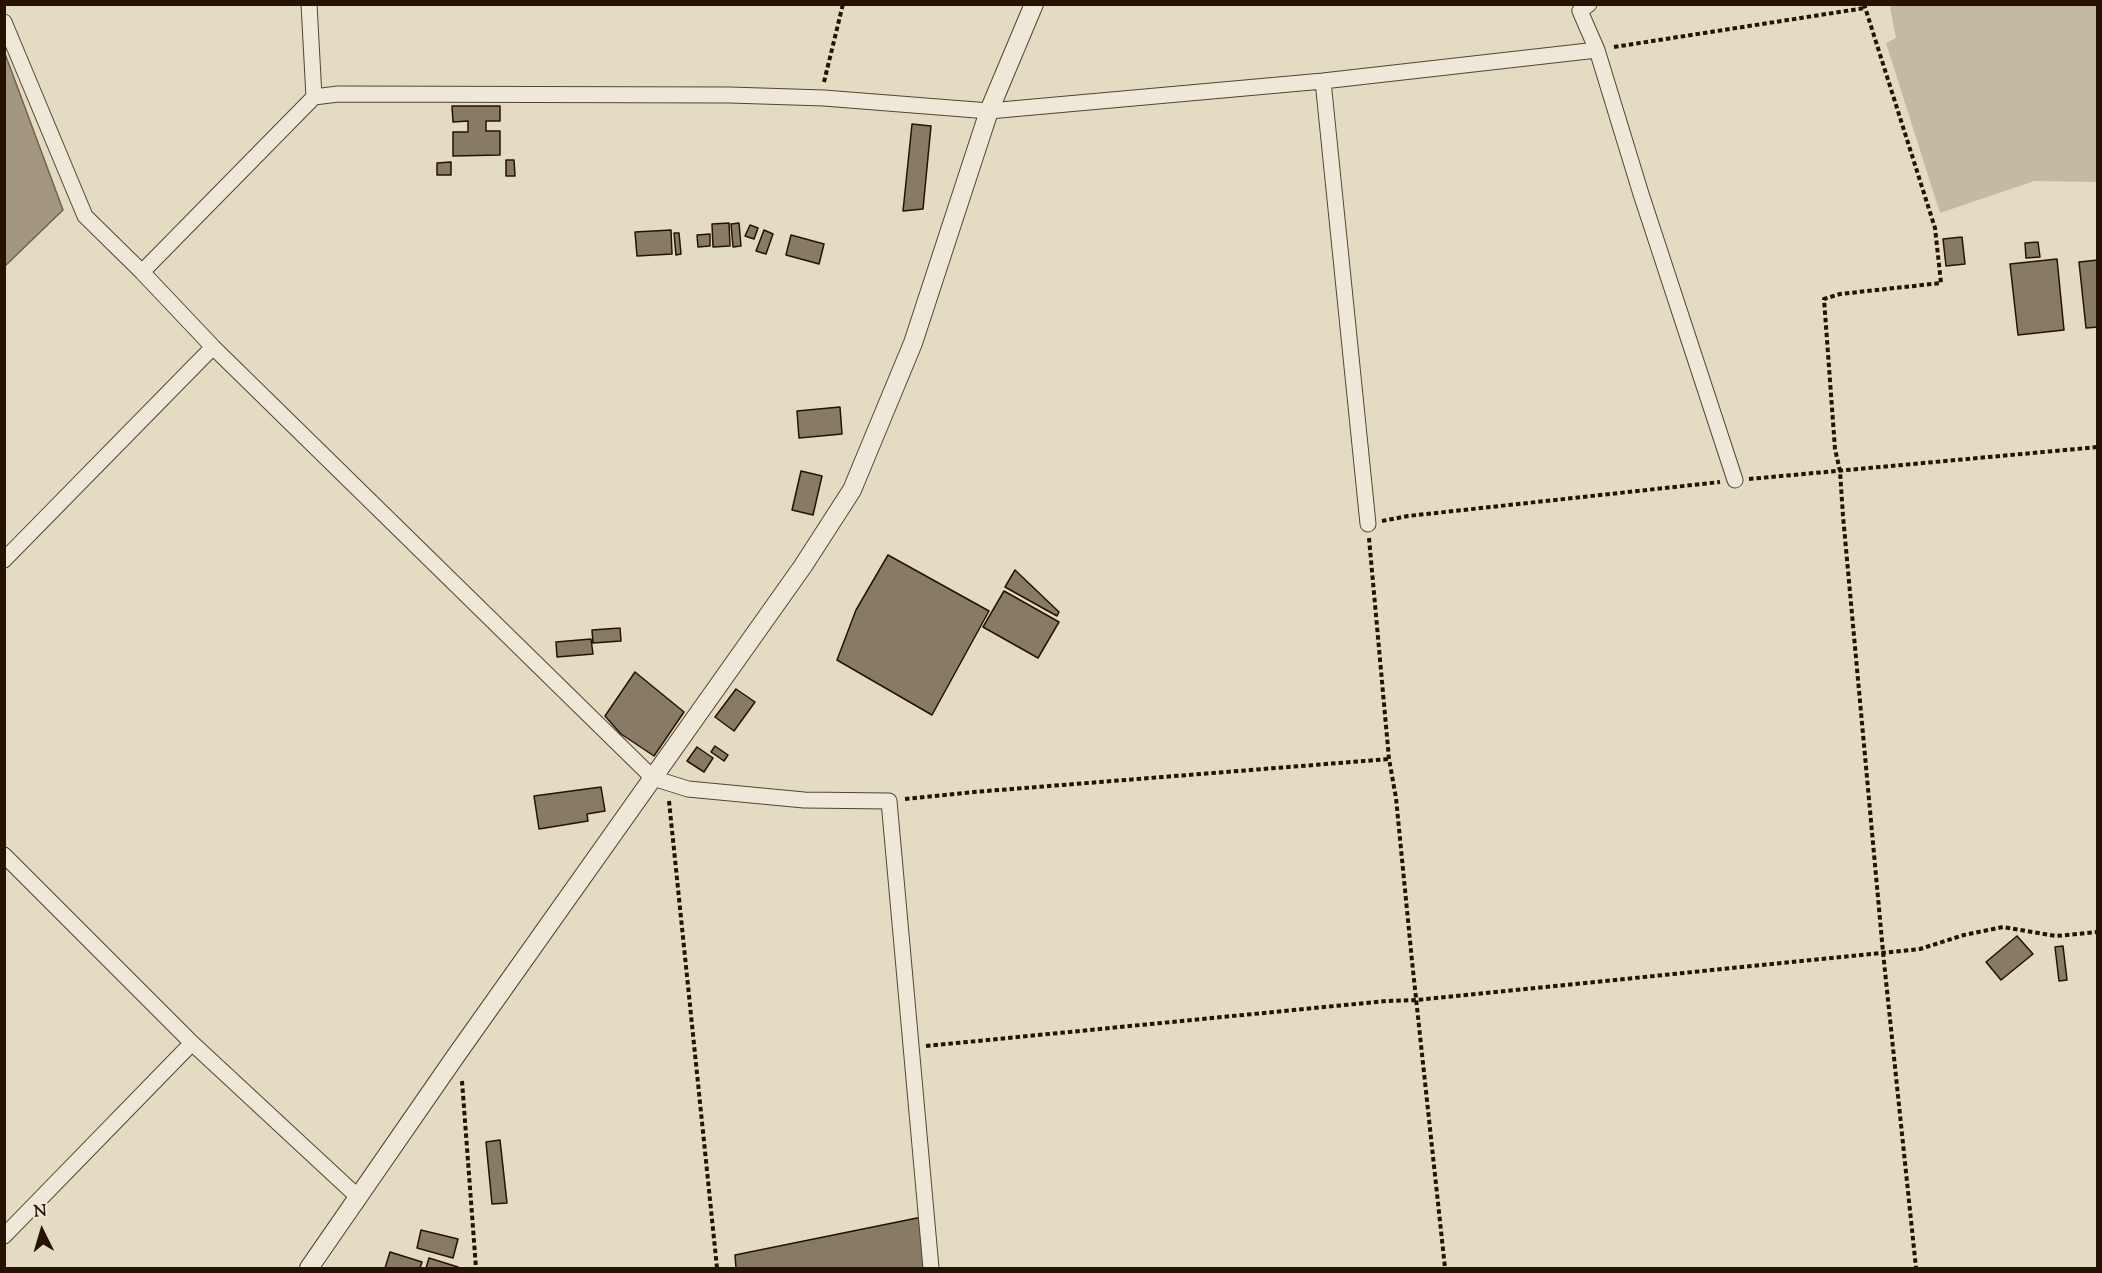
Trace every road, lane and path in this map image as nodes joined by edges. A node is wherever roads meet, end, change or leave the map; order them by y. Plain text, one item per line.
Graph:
1 (309, 4) edge
2 (843, 4) edge
3 (1034, 4) edge
4 (1589, 4) edge
5 (1864, 6) edge
6 (4, 22) edge
7 (1597, 50) junction
8 (1323, 81) junction
9 (314, 97) junction
10 (824, 98) junction
11 (988, 111) junction
12 (142, 272) junction
13 (213, 347) junction
14 (2097, 447) edge
15 (1840, 471) junction
16 (1735, 480) junction
17 (1368, 524) junction
18 (4, 560) edge
19 (1389, 759) junction
20 (660, 780) junction
21 (889, 801) junction
22 (4, 855) edge
23 (2097, 932) edge
24 (1883, 952) junction
25 (1417, 1000) junction
26 (192, 1043) junction
27 (910, 1048) junction
28 (455, 1057) junction
29 (358, 1197) junction
30 (4, 1236) edge
31 (309, 1269) edge
32 (476, 1269) edge
33 (717, 1269) edge
34 (931, 1269) edge
35 (1445, 1269) edge
36 (1916, 1269) edge

1 - 9 street
2 - 10 path
3 - 11 street
4 - 7 street
5 - 7 path
5 - 15 path
6 - 12 street
7 - 8 street
7 - 16 street
8 - 11 street
8 - 17 street
9 - 10 street
9 - 12 street
10 - 11 street
11 - 20 street
12 - 13 street
13 - 18 street
13 - 20 street
14 - 15 path
15 - 16 path
15 - 24 path
16 - 17 path
17 - 19 path
19 - 21 path
19 - 25 path
20 - 21 street
20 - 28 street
20 - 33 path
21 - 27 street
22 - 26 street
23 - 24 path
24 - 25 path
24 - 36 path
25 - 27 path
25 - 35 path
26 - 29 street
26 - 30 street
27 - 34 street
28 - 29 street
28 - 32 path
29 - 31 street

